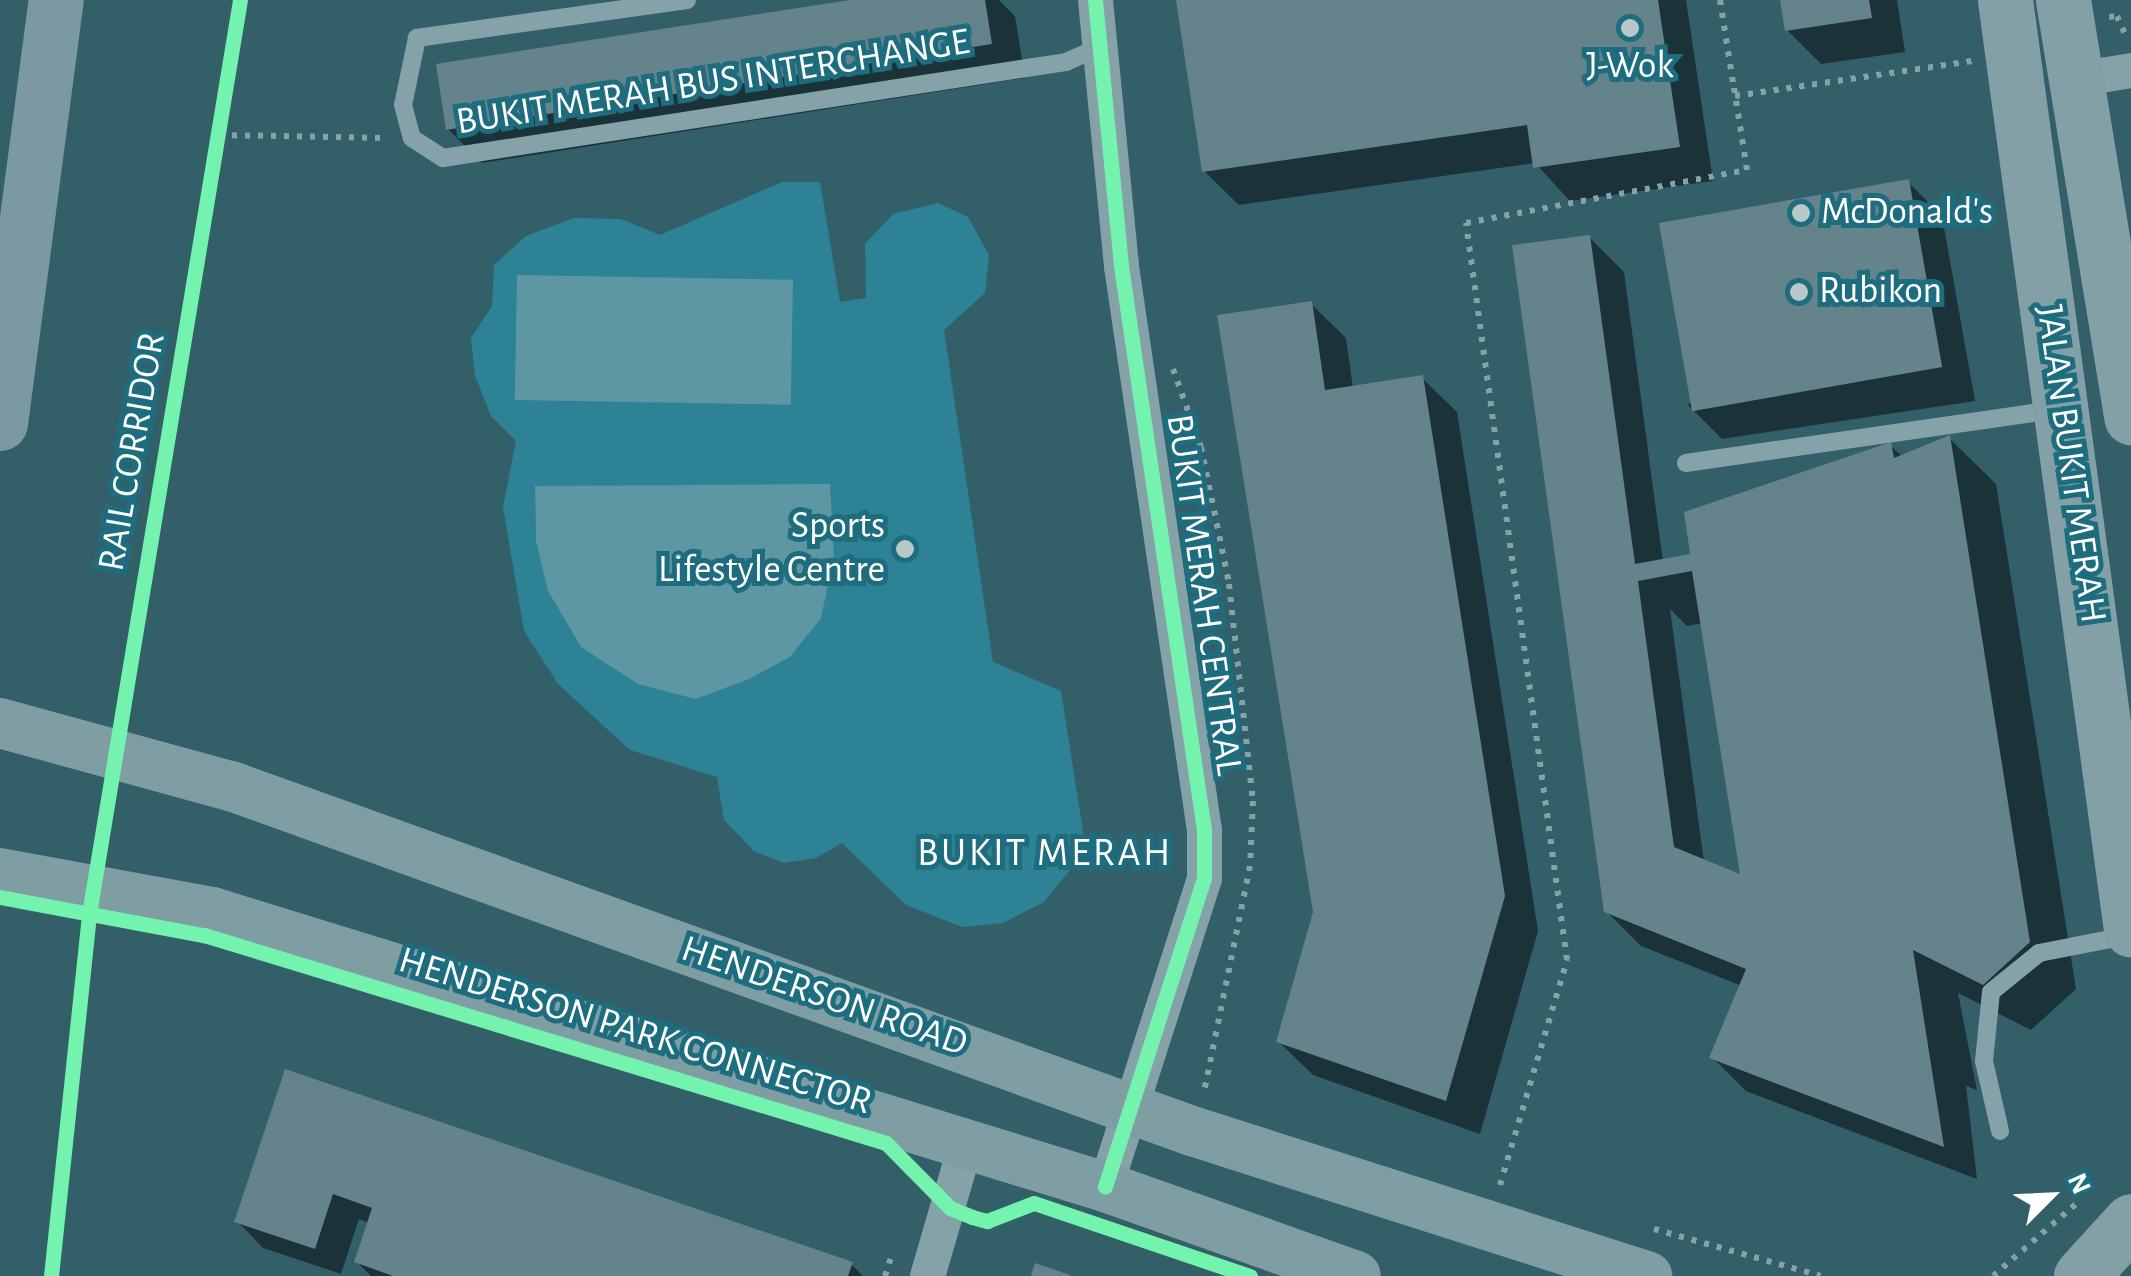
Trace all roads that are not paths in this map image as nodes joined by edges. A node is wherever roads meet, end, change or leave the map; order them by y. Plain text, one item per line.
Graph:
1 (56, 0) edge
2 (687, 0) edge
3 (1095, 0) edge
4 (2005, 0) edge
5 (2063, 0) edge
6 (1099, 47) junction
7 (2131, 70) edge
8 (2076, 79) junction
9 (2064, 409) junction
10 (2131, 417) edge
11 (0, 423) edge
12 (1686, 463) dead end
13 (0, 724) edge
14 (0, 873) edge
15 (2131, 932) edge
16 (1134, 1109) junction
17 (2000, 1131) dead end
18 (965, 1145) junction
19 (1105, 1187) junction
20 (2131, 1222) edge
21 (928, 1276) edge
22 (1356, 1276) edge
23 (1648, 1276) edge
24 (2081, 1276) edge

1 - 11 highway
2 - 6 lane, BUKIT MERAH BUS INTERCHANGE
3 - 6 street, BUKIT MERAH CENTRAL
4 - 9 main road, JALAN BUKIT MERAH
5 - 8 main road, JALAN BUKIT MERAH
6 - 16 street, BUKIT MERAH CENTRAL
7 - 8 street
8 - 10 main road, JALAN BUKIT MERAH
9 - 12 lane
9 - 15 main road, JALAN BUKIT MERAH
13 - 16 main road, HENDERSON ROAD
14 - 18 main road
15 - 17 lane
16 - 19 street, BUKIT MERAH CENTRAL
16 - 23 main road, HENDERSON ROAD
18 - 19 main road
18 - 21 street
19 - 22 main road
20 - 24 main road

